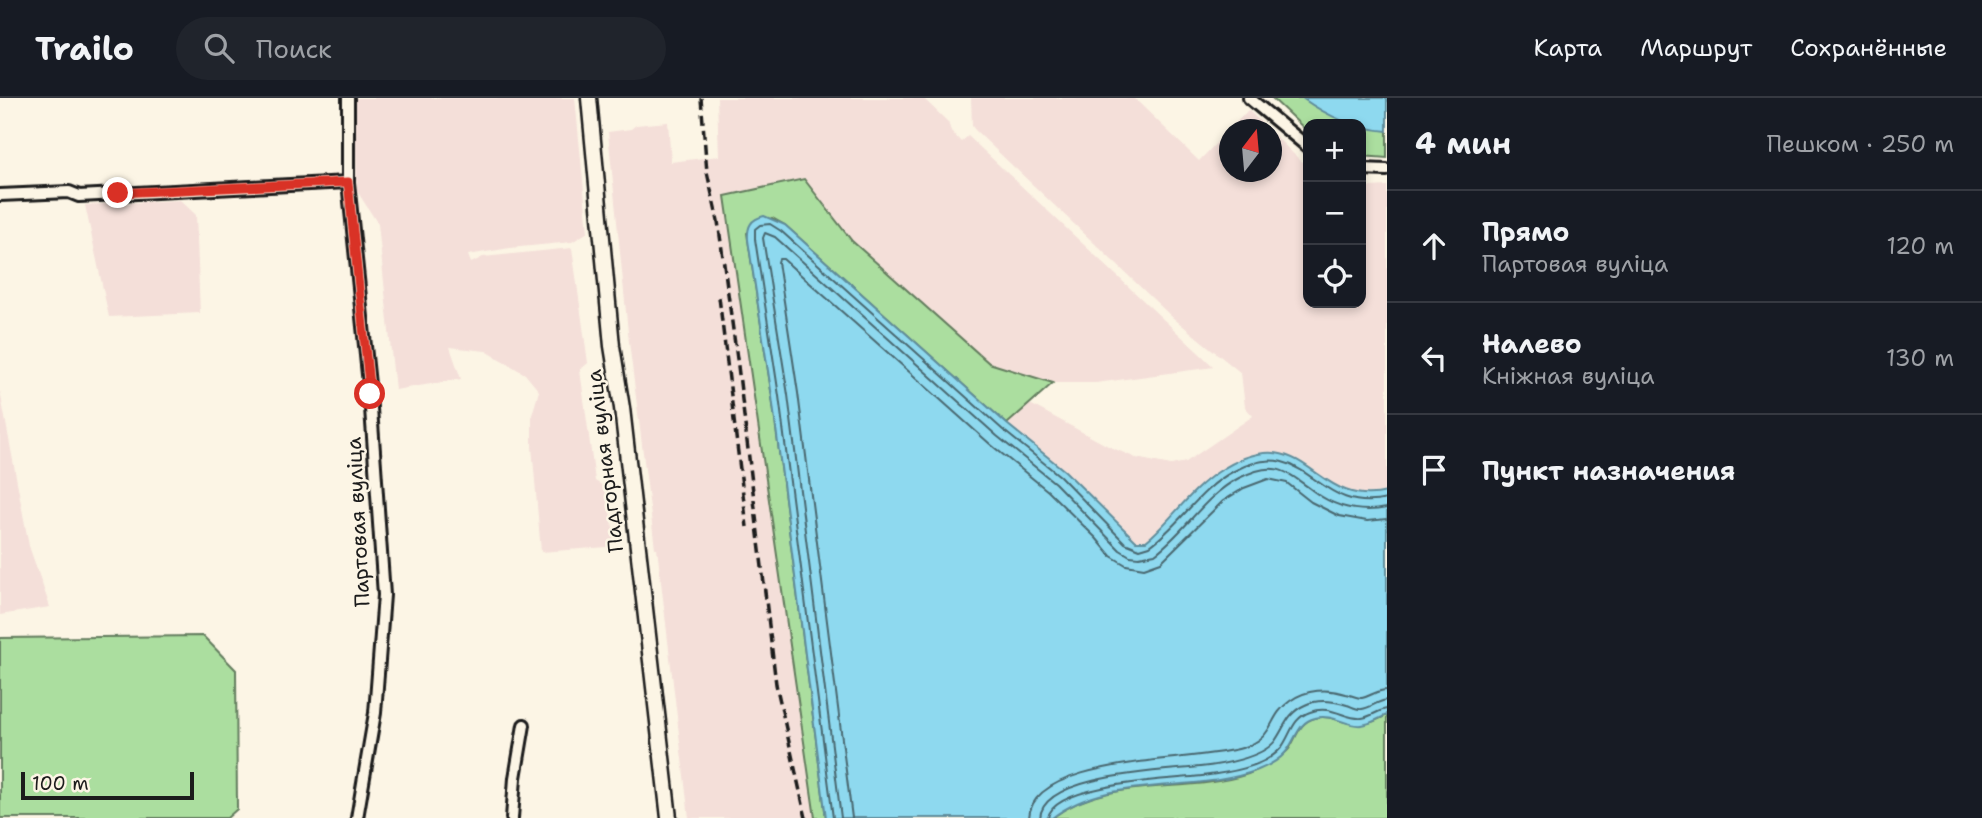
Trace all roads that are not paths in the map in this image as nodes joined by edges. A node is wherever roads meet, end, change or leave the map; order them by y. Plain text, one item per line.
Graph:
1 (348, 98) edge
2 (589, 98) edge
3 (1249, 98) edge
4 (1303, 143) edge
5 (1366, 169) edge
6 (1387, 170) edge
7 (348, 182) junction
8 (0, 195) edge
9 (524, 725) dead end
10 (358, 818) edge
11 (512, 818) edge
12 (668, 818) edge

1 - 7 street, Партовая вуліца
2 - 12 street, Падгорная вуліца
3 - 4 street
5 - 6 street
7 - 8 street
7 - 10 street, Партовая вуліца
9 - 11 street

